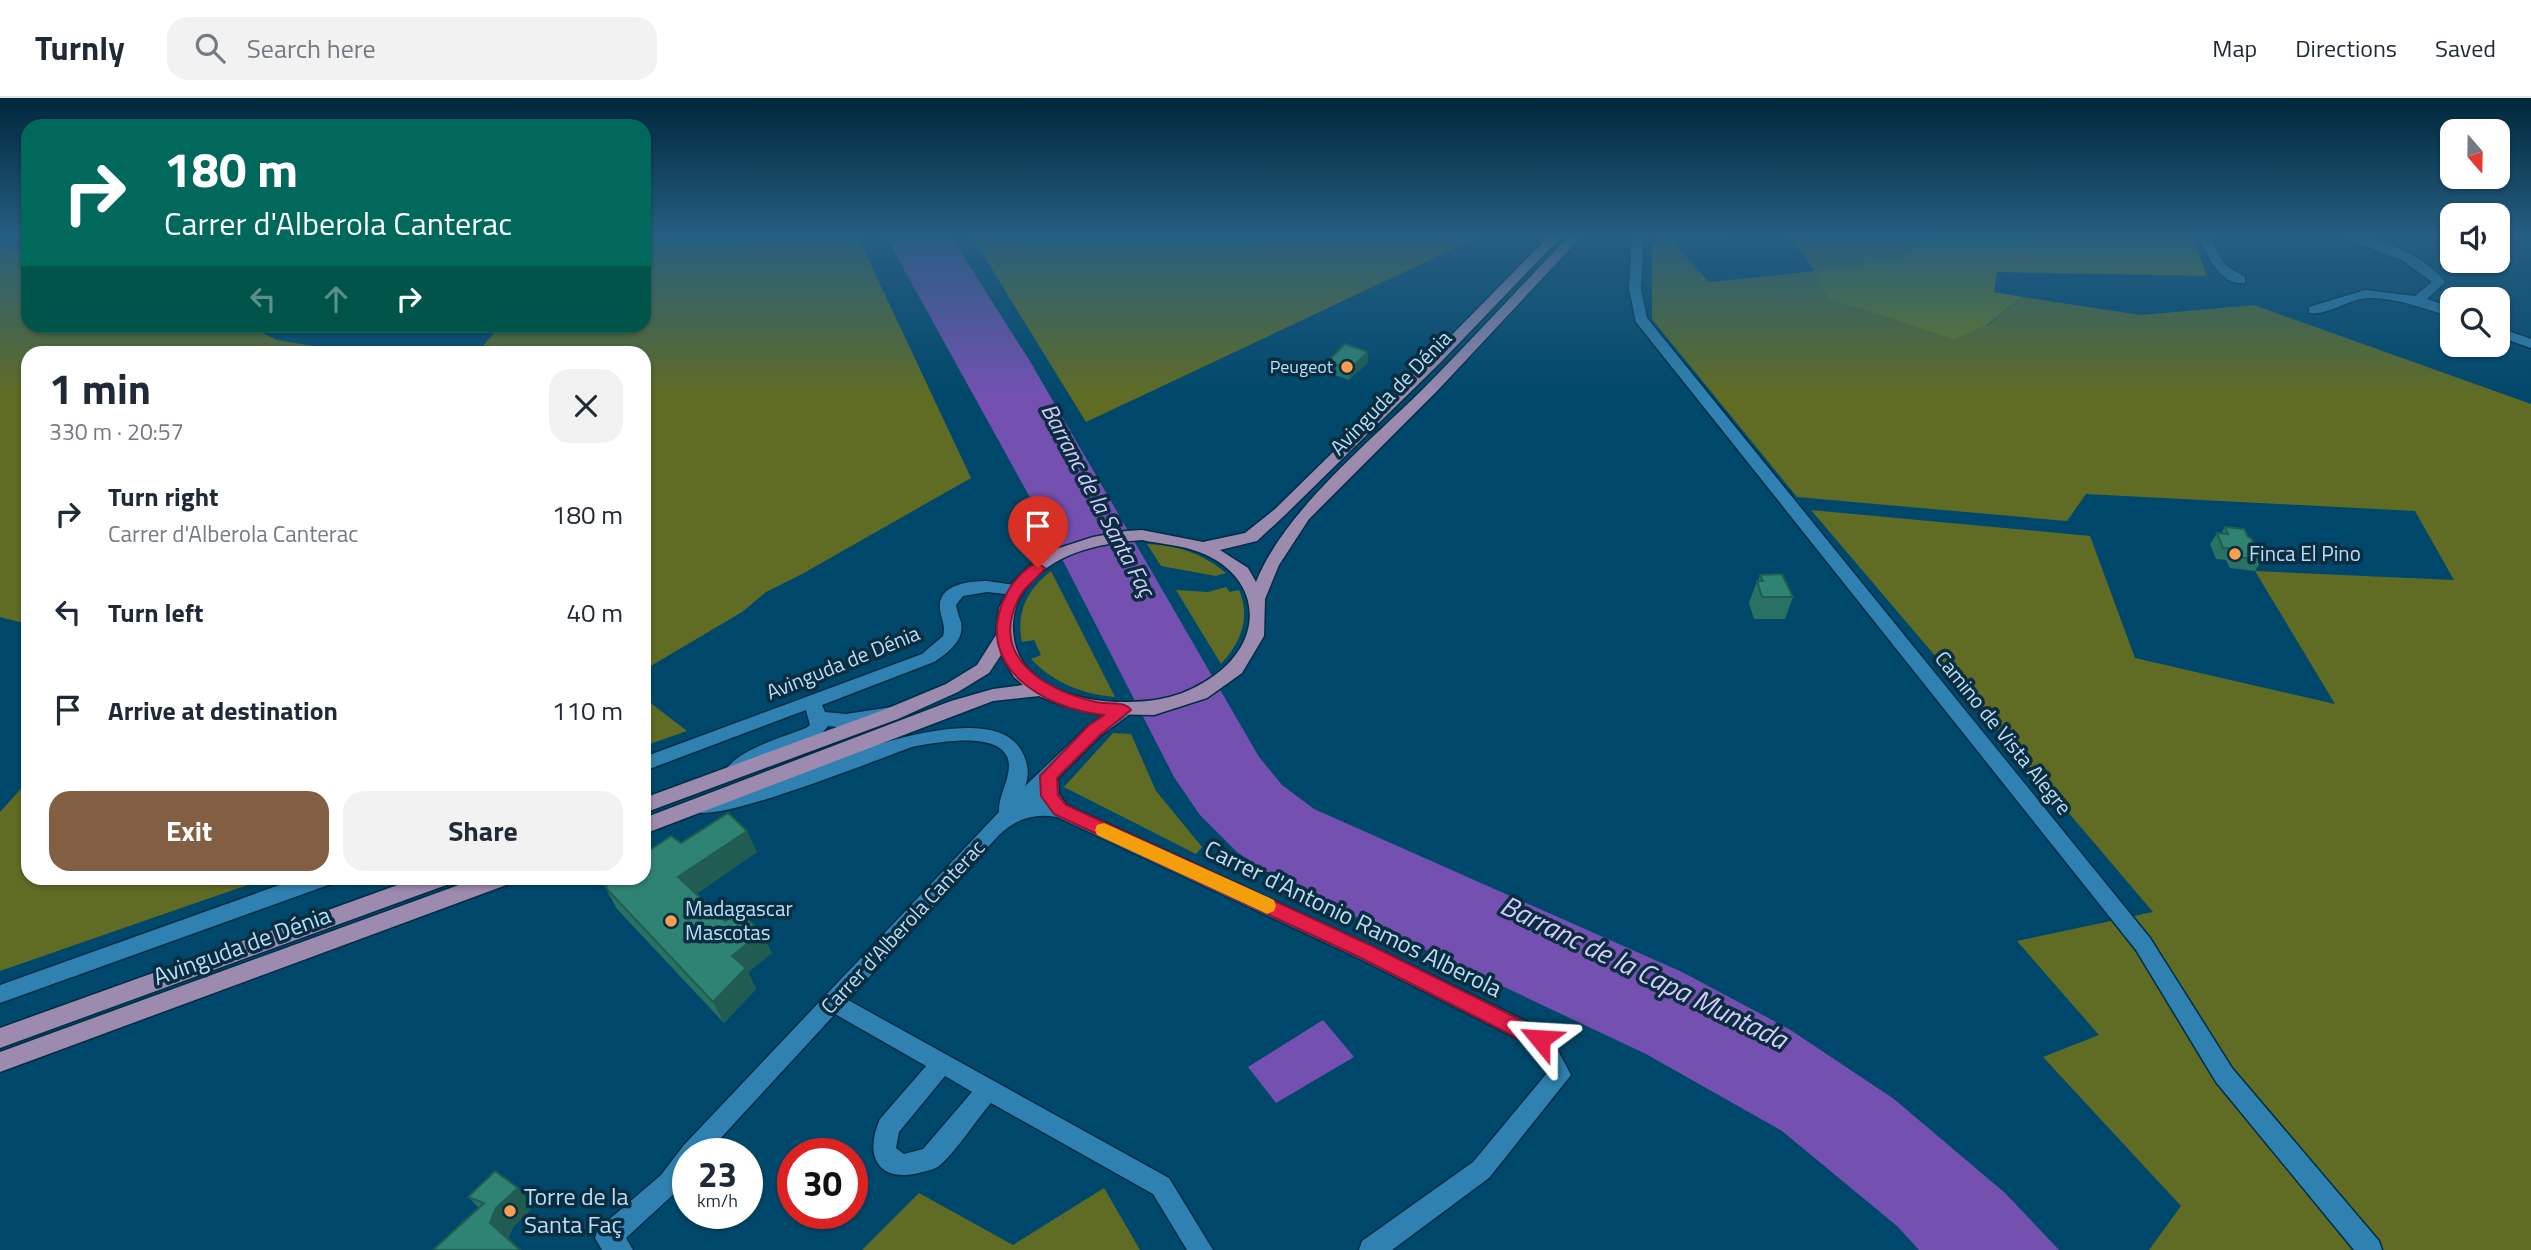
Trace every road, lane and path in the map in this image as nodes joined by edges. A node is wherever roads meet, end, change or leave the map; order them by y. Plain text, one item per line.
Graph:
1 (1505, 289) edge
2 (1526, 289) edge
3 (1634, 289) edge
4 (2431, 289) edge
5 (2417, 300) junction
6 (2440, 309) edge
7 (2314, 310) dead end
8 (2510, 336) edge
9 (2531, 344) edge
10 (1203, 547) junction
11 (1015, 590) junction
12 (1258, 598) junction
13 (1003, 638) junction
14 (1041, 689) junction
15 (1127, 710) junction
16 (815, 711) junction
17 (892, 714) junction
18 (651, 762) edge
19 (1048, 776) junction
20 (724, 778) junction
21 (651, 804) edge
22 (693, 808) junction
23 (1060, 810) junction
24 (1001, 822) junction
25 (651, 823) edge
26 (304, 885) edge
27 (423, 885) edge
28 (483, 885) edge
29 (0, 994) edge
30 (833, 1002) junction
31 (0, 1038) edge
32 (0, 1062) edge
33 (942, 1063) junction
34 (988, 1089) junction
35 (706, 1138) edge
36 (672, 1179) edge
37 (621, 1250) edge
38 (1201, 1250) edge
39 (1371, 1250) edge
40 (2370, 1250) edge

1 - 10 main road, Avinguda de Dénia
2 - 12 main road, Avinguda de Dénia
3 - 40 street, Camino de Vista Alegre
4 - 5 street
5 - 6 street
5 - 7 street
8 - 9 street
10 - 11 main road
10 - 12 main road
11 - 13 main road
11 - 16 street, Avinguda de Dénia
12 - 15 main road
13 - 14 main road
13 - 17 main road
14 - 15 main road
14 - 22 main road
15 - 19 street, Carrer d'Alberola Canterac
16 - 17 street
16 - 18 street, Avinguda de Dénia
16 - 20 street
17 - 20 main road
19 - 23 street
19 - 24 street, Carrer d'Alberola Canterac
20 - 21 main road
22 - 24 street
22 - 25 main road
23 - 24 street, Carrer d'Antonio Ramos Alberola
23 - 39 street, Carrer d'Antonio Ramos Alberola
24 - 30 street, Carrer d'Alberola Canterac
26 - 29 street, Avinguda de Dénia
27 - 31 main road, Avinguda de Dénia
28 - 32 main road, Avinguda de Dénia
30 - 33 street
30 - 35 street, Carrer d'Alberola Canterac
33 - 34 street
33 - 34 street
34 - 38 street
36 - 37 street

